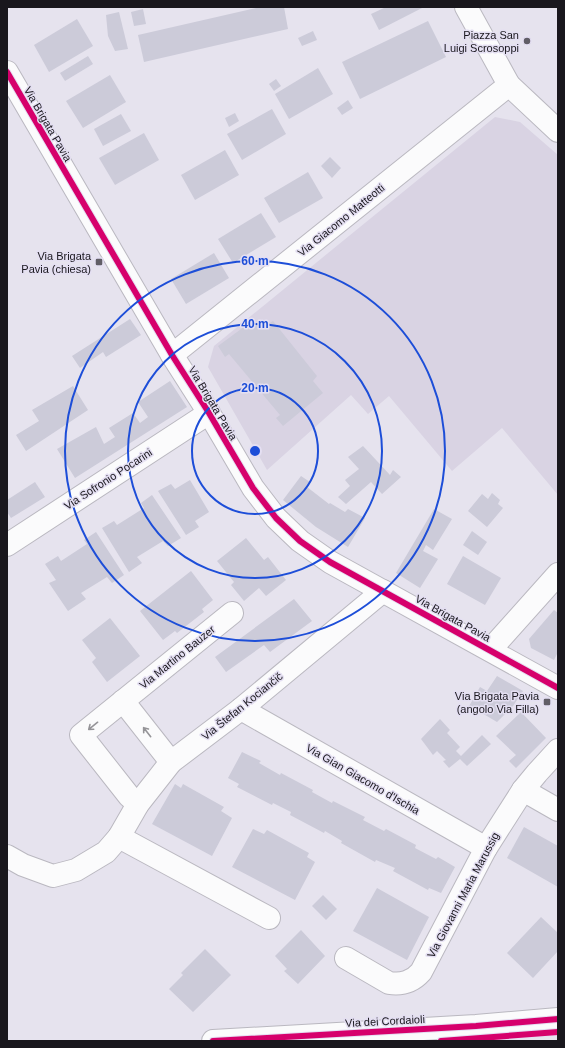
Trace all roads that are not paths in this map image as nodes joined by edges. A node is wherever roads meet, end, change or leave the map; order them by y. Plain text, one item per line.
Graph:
1 (466, 7) edge
2 (7, 72) edge
3 (509, 85) junction
4 (558, 131) edge
5 (172, 355) junction
6 (209, 413) junction
7 (7, 545) edge
8 (558, 574) edge
9 (384, 592) junction
10 (232, 613) dead end
11 (490, 650) junction
12 (558, 688) edge
13 (123, 701) junction
14 (241, 709) junction
15 (558, 750) edge
16 (171, 762) junction
17 (523, 790) junction
18 (138, 804) junction
19 (558, 810) edge
20 (119, 837) junction
21 (486, 848) junction
22 (7, 856) edge
23 (269, 918) dead end
24 (346, 958) dead end
25 (558, 1019) edge
26 (213, 1041) edge

1 - 3 street
2 - 5 street, Via Brigata Pavia
3 - 4 street
3 - 5 street, Via Giacomo Matteotti
5 - 6 street, Via Brigata Pavia
6 - 7 street, Via Sofronio Pocarini
6 - 9 street, Via Brigata Pavia
8 - 11 street
9 - 11 street, Via Brigata Pavia
9 - 14 street, Via Štefan Kociančič
10 - 13 street, Via Martino Bauzer
11 - 12 street, Via Brigata Pavia
16 -> 13 street
13 -> 18 street, Via Martino Bauzer
14 - 16 street, Via Štefan Kociančič
14 - 21 street, Via Gian Giacomo d'Ischia
15 - 17 street, Via Giovanni Maria Marussig
16 - 18 street, Via Štefan Kociančič
17 - 19 street
17 - 21 street, Via Giovanni Maria Marussig
18 - 20 street, Via Štefan Kociančič
20 - 22 street, Via Štefan Kociančič
20 - 23 street
21 - 24 street, Via Giovanni Maria Marussig
25 - 26 street, Via dei Cordaioli

